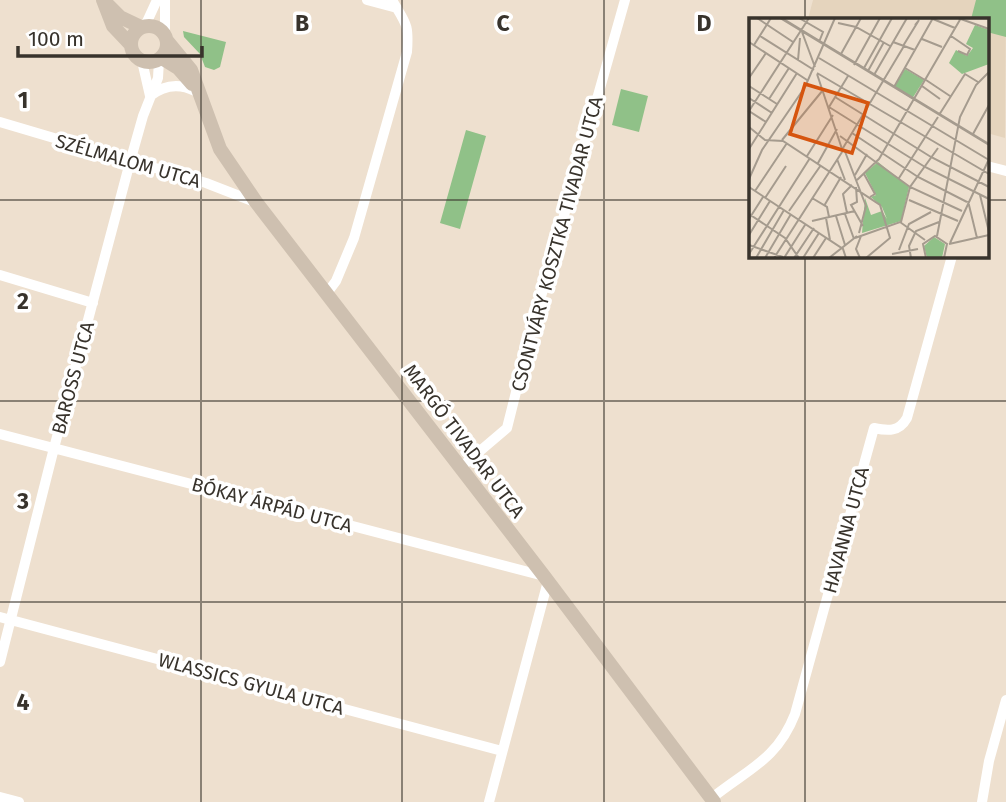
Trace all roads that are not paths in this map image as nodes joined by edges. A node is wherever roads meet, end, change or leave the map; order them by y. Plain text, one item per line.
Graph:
1 (103, 0) edge
2 (157, 0) edge
3 (165, 0) edge
4 (367, 0) edge
5 (625, 0) edge
6 (394, 4) edge
7 (143, 27) junction
8 (166, 38) junction
9 (131, 45) junction
10 (160, 59) junction
11 (142, 61) junction
12 (199, 94) junction
13 (150, 96) junction
14 (0, 122) edge
15 (131, 162) junction
16 (988, 166) edge
17 (1006, 171) edge
18 (256, 202) junction
19 (953, 257) edge
20 (0, 275) edge
21 (327, 293) junction
22 (93, 303) junction
23 (0, 434) edge
24 (54, 448) junction
25 (460, 468) junction
26 (546, 578) junction
27 (0, 617) edge
28 (12, 620) junction
29 (0, 662) edge
30 (1006, 701) edge
31 (502, 751) junction
32 (0, 797) edge
33 (713, 800) edge
34 (19, 802) edge
35 (489, 802) edge
36 (982, 802) edge

1 - 7 street
1 - 9 street
2 - 7 street
3 - 8 street
4 - 6 street
5 - 25 street, CSONTVÁRY KOSZTKA TIVADAR UTCA
6 - 21 street
7 - 8 street
7 - 9 street
8 - 10 street
8 - 12 street, MARGÓ TIVADAR UTCA
9 - 11 street
10 - 11 street
10 - 12 street, MARGÓ TIVADAR UTCA
10 - 13 street, BAROSS UTCA
11 - 13 street, BAROSS UTCA
12 - 13 street
12 - 18 street, MARGÓ TIVADAR UTCA
13 - 15 street, BAROSS UTCA
14 - 15 street, SZÉLMALOM UTCA
15 - 18 street, SZÉLMALOM UTCA
15 - 22 street, BAROSS UTCA
16 - 17 street
18 - 21 street, MARGÓ TIVADAR UTCA
19 - 33 street, HAVANNA UTCA
20 - 22 street
21 - 25 street, MARGÓ TIVADAR UTCA
22 - 24 street, BAROSS UTCA
23 - 24 street, BÓKAY ÁRPÁD UTCA
24 - 26 street, BÓKAY ÁRPÁD UTCA
24 - 28 street, BAROSS UTCA
25 - 26 street, MARGÓ TIVADAR UTCA
26 - 31 street
26 - 33 street, MARGÓ TIVADAR UTCA
27 - 28 street, WLASSICS GYULA UTCA
28 - 29 street, BAROSS UTCA
28 - 31 street, WLASSICS GYULA UTCA
30 - 36 street
31 - 35 street
32 - 34 street

